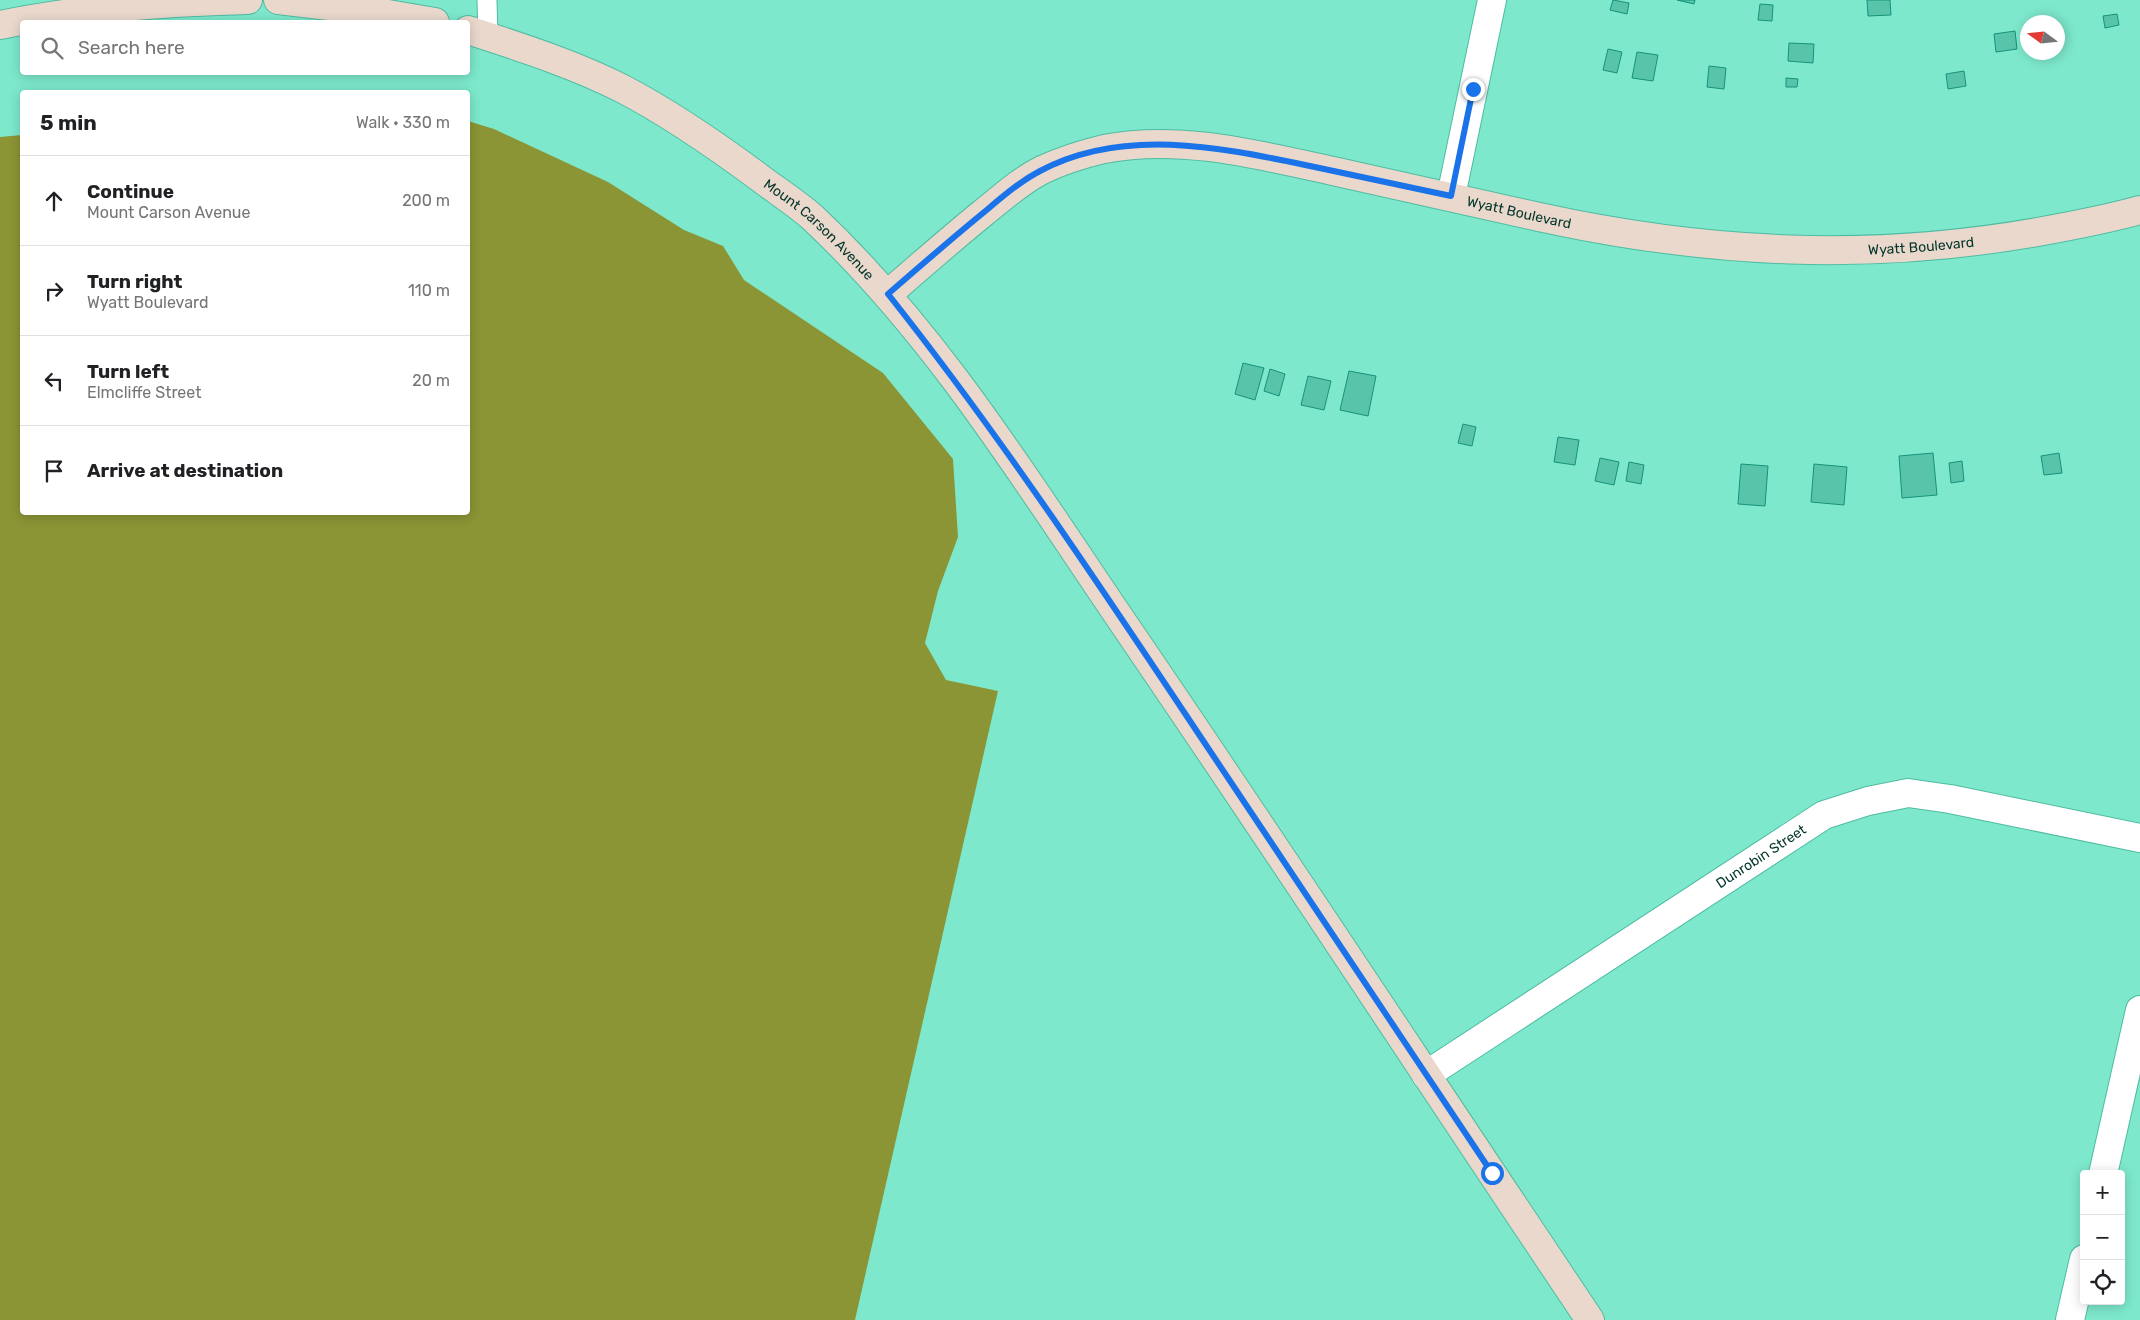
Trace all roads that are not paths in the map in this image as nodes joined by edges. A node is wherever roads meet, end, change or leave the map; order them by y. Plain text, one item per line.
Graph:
1 (248, 0) edge
2 (278, 0) edge
3 (487, 0) edge
4 (1492, 0) edge
5 (69, 7) edge
6 (423, 20) edge
7 (0, 25) edge
8 (478, 34) edge
9 (1451, 196) junction
10 (2140, 210) edge
11 (888, 294) junction
12 (2140, 838) edge
13 (2140, 1010) edge
14 (1426, 1075) junction
15 (2104, 1170) edge
16 (2084, 1260) edge
17 (1590, 1320) edge
18 (2070, 1320) edge

1 - 5 main road
2 - 6 main road
3 - 8 lane
4 - 9 street
5 - 7 main road
8 - 11 main road, Mount Carson Avenue
9 - 10 main road, Wyatt Boulevard
9 - 11 main road, Wyatt Boulevard
11 - 14 main road, Mount Carson Avenue
12 - 14 street, Dunrobin Street
13 - 15 street
14 - 17 main road, Mount Carson Avenue
16 - 18 street

